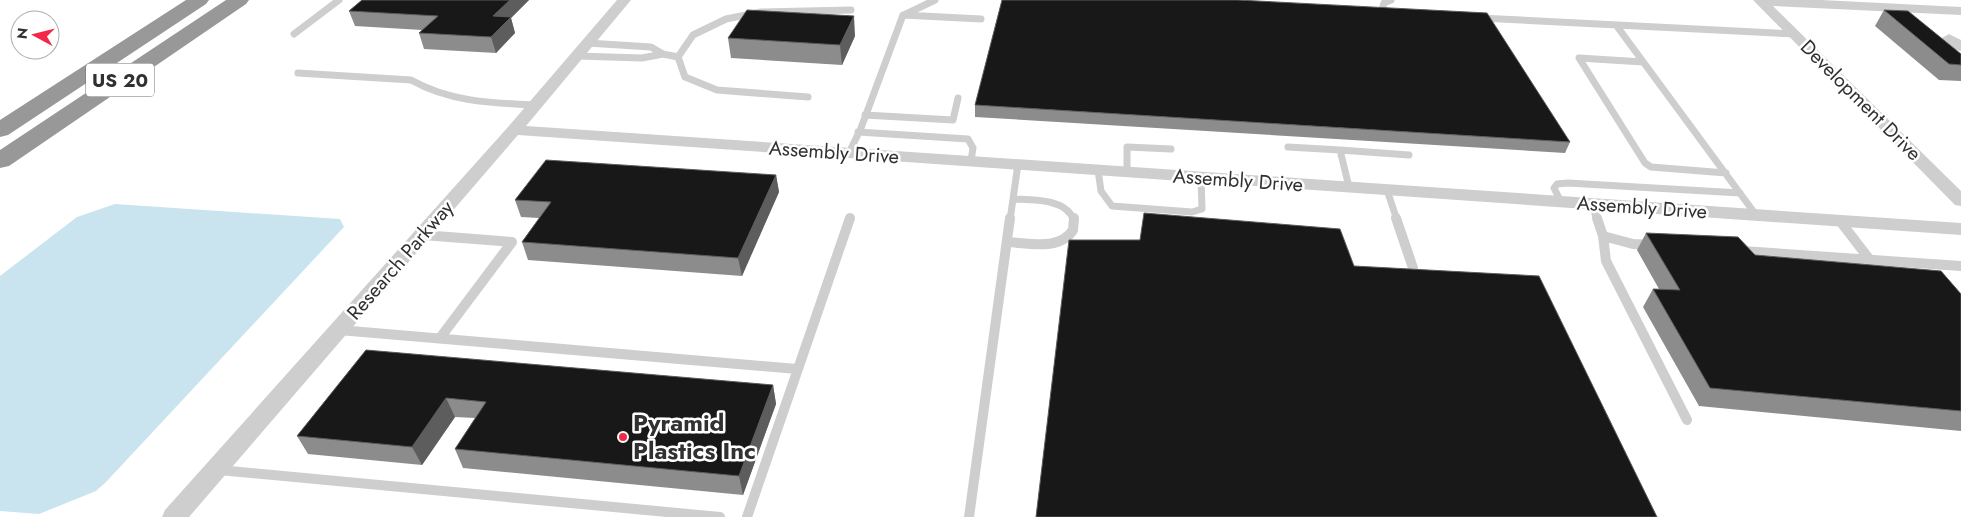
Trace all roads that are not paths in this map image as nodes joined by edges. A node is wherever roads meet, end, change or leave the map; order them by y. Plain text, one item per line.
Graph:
1 (199, 0) edge
2 (339, 0) edge
3 (624, 0) edge
4 (935, 0) edge
5 (1391, 0) edge
6 (1761, 1) edge
7 (236, 2) edge
8 (851, 10) dead end
9 (1961, 11) edge
10 (1371, 12) edge
11 (1381, 13) junction
12 (1390, 13) edge
13 (903, 15) junction
14 (1474, 18) edge
15 (981, 19) dead end
16 (1616, 25) junction
17 (294, 34) dead end
18 (1794, 34) junction
19 (1955, 38) edge
20 (587, 43) junction
21 (1961, 47) edge
22 (663, 54) junction
23 (577, 56) junction
24 (678, 56) junction
25 (1643, 62) junction
26 (298, 73) dead end
27 (808, 97) dead end
28 (958, 98) dead end
29 (536, 104) junction
30 (865, 115) junction
31 (0, 130) edge
32 (514, 130) junction
33 (858, 132) junction
34 (1288, 147) dead end
35 (1171, 150) dead end
36 (1340, 150) junction
37 (849, 153) junction
38 (1409, 155) dead end
39 (0, 161) edge
40 (971, 161) junction
41 (1018, 164) junction
42 (1098, 170) junction
43 (1127, 172) junction
44 (1726, 173) junction
45 (1201, 177) junction
46 (1349, 187) junction
47 (1387, 190) junction
48 (1740, 194) junction
49 (1013, 199) junction
50 (1961, 201) edge
51 (1561, 202) junction
52 (1592, 204) junction
53 (1756, 215) junction
54 (850, 218) dead end
55 (1840, 220) junction
56 (1961, 229) edge
57 (422, 234) junction
58 (1603, 236) junction
59 (1007, 242) junction
60 (1659, 246) edge
61 (1732, 250) edge
62 (1870, 260) junction
63 (1961, 266) edge
64 (1413, 268) edge
65 (339, 330) junction
66 (440, 338) junction
67 (798, 369) junction
68 (1687, 420) dead end
69 (216, 470) junction
70 (174, 517) edge
71 (720, 517) edge
72 (747, 517) edge
73 (969, 517) edge

1 - 31 highway, US 20
2 - 17 lane
3 - 20 street, Research Parkway
4 - 13 lane
5 - 11 lane
6 - 9 street
6 - 18 street, Development Drive
7 - 39 highway, US 20
8 - 24 lane
10 - 11 lane
11 - 12 lane
13 - 15 lane
13 - 30 lane
14 - 16 lane
16 - 18 lane
16 - 25 lane
18 - 50 street, Development Drive
19 - 21 street
20 - 22 lane
20 - 23 street, Research Parkway
22 - 23 lane
22 - 24 lane
23 - 29 street, Research Parkway
24 - 27 lane
25 - 44 lane
25 - 44 lane
26 - 29 lane
28 - 30 lane
29 - 32 street, Research Parkway
30 - 33 lane
32 - 37 street, Assembly Drive
32 - 57 street, Research Parkway
33 - 37 lane
33 - 40 lane
34 - 36 lane
35 - 43 lane
36 - 38 lane
36 - 46 lane
37 - 40 street, Assembly Drive
40 - 41 street, Assembly Drive
41 - 42 street, Assembly Drive
41 - 49 lane
42 - 43 street, Assembly Drive
42 - 45 lane
43 - 45 street, Assembly Drive
44 - 48 lane
45 - 46 street, Assembly Drive
46 - 47 street, Assembly Drive
47 - 51 street, Assembly Drive
47 - 64 lane
48 - 51 lane
48 - 53 lane
49 - 59 lane
49 - 59 lane
51 - 52 street, Assembly Drive
52 - 53 street, Assembly Drive
52 - 58 lane
53 - 55 street, Assembly Drive
54 - 67 lane
55 - 56 street, Assembly Drive
55 - 62 lane
57 - 65 street, Research Parkway
57 - 66 lane
58 - 60 lane
58 - 68 lane
59 - 73 lane
61 - 62 lane
62 - 63 lane
65 - 66 lane
65 - 69 street, Research Parkway
66 - 67 lane
67 - 72 lane
69 - 70 street, Research Parkway
69 - 71 lane

